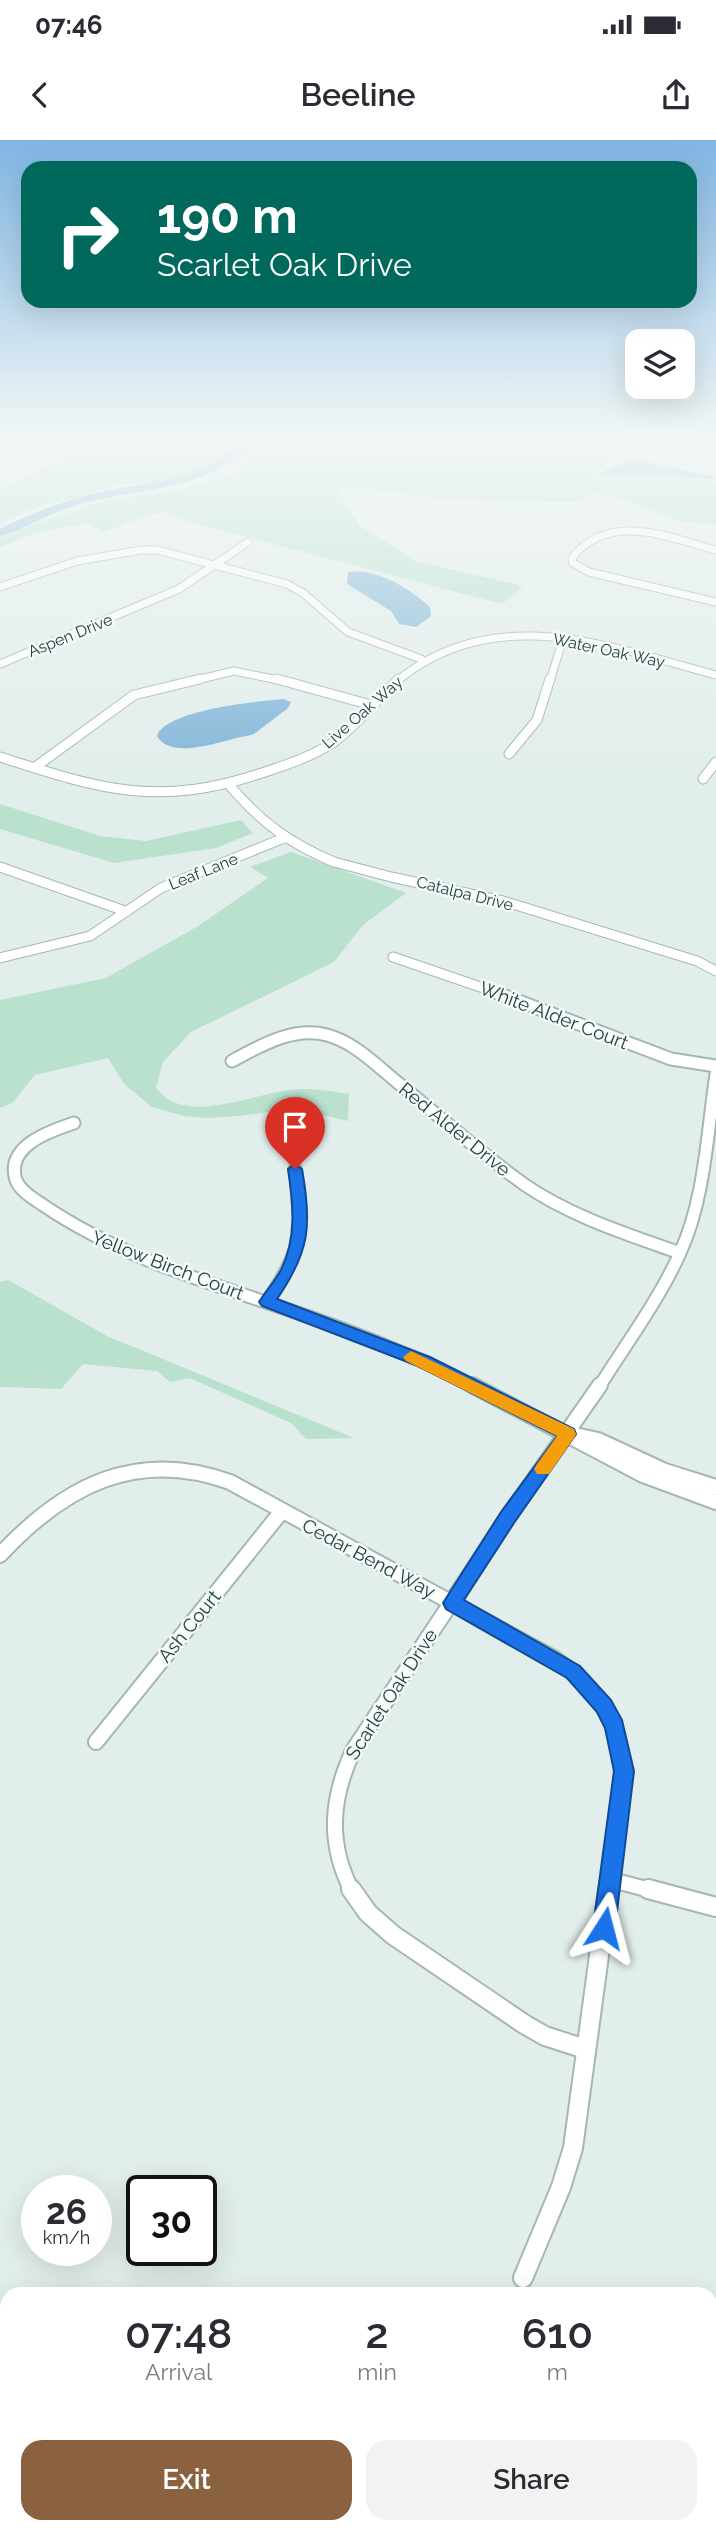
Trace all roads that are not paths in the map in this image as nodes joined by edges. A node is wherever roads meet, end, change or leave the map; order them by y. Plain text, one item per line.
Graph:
1 (238, 549) edge
2 (579, 549) edge
3 (216, 564) junction
4 (0, 587) edge
5 (716, 602) edge
6 (563, 639) junction
7 (418, 663) junction
8 (0, 664) edge
9 (716, 675) edge
10 (371, 705) junction
11 (509, 754) dead end
12 (0, 757) edge
13 (716, 762) edge
14 (34, 768) junction
15 (703, 779) dead end
16 (230, 786) junction
17 (284, 838) junction
18 (0, 867) edge
19 (125, 911) junction
20 (393, 957) dead end
21 (0, 958) edge
22 (716, 971) edge
23 (232, 1061) dead end
24 (716, 1066) edge
25 (716, 1074) edge
26 (74, 1124) dead end
27 (295, 1169) dead end
28 (680, 1253) junction
29 (267, 1302) junction
30 (568, 1434) junction
31 (716, 1487) edge
32 (716, 1502) edge
33 (282, 1511) junction
34 (0, 1555) edge
35 (452, 1603) junction
36 (96, 1742) dead end
37 (612, 1880) junction
38 (716, 1907) edge
39 (585, 2049) junction
40 (523, 2278) dead end

1 - 3 street, Aspen Drive
2 - 5 street
3 - 4 street
3 - 7 street
3 - 8 street, Aspen Drive
6 - 7 street, Water Oak Way
6 - 9 street, Water Oak Way
6 - 11 street
7 - 10 street, Live Oak Way
10 - 14 street
10 - 16 street, Live Oak Way
12 - 14 street
13 - 15 street
14 - 16 street
16 - 17 street, Catalpa Drive
17 - 19 street, Leaf Lane
17 - 22 street, Catalpa Drive
18 - 19 street
19 - 21 street, Leaf Lane
20 - 24 street, White Alder Court
23 - 28 street, Red Alder Drive
25 - 28 street, Scarlet Oak Drive
26 - 29 street, Yellow Birch Court
27 - 29 street
28 - 30 street, Scarlet Oak Drive
29 - 30 street, Yellow Birch Court
30 - 31 street, Yellow Birch Court
30 - 32 street, Yellow Birch Court
30 - 35 street, Scarlet Oak Drive
33 - 34 street, Cedar Bend Way
33 - 35 street, Cedar Bend Way
33 - 36 street, Ash Court
35 - 37 street, Cedar Bend Way
35 - 39 street, Scarlet Oak Drive
37 - 38 street
37 - 39 street, Cedar Bend Way
39 - 40 street, Cedar Bend Way

